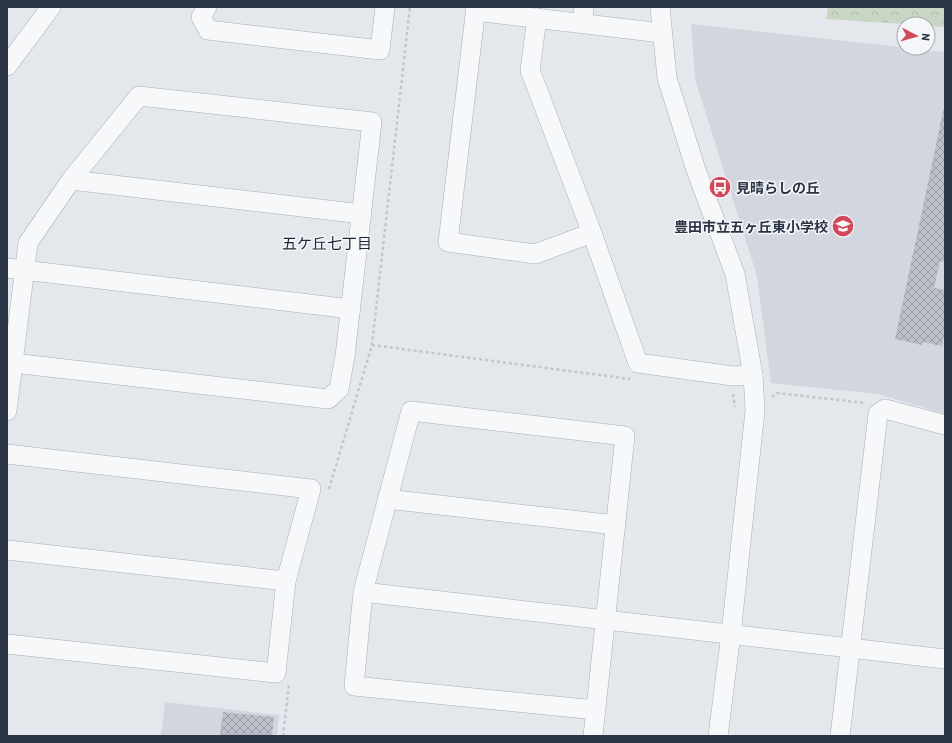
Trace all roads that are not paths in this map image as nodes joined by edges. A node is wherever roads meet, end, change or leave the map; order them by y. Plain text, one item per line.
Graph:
1 (51, 7) edge
2 (207, 7) edge
3 (385, 7) edge
4 (660, 7) edge
5 (475, 9) edge
6 (583, 15) edge
7 (537, 18) junction
8 (662, 33) junction
9 (7, 66) edge
10 (71, 180) junction
11 (362, 214) junction
12 (592, 233) junction
13 (16, 269) edge
14 (351, 309) junction
15 (13, 363) junction
16 (753, 375) junction
17 (7, 411) edge
18 (945, 425) edge
19 (7, 454) edge
20 (387, 499) junction
21 (616, 525) junction
22 (7, 550) edge
23 (286, 581) junction
24 (363, 592) junction
25 (606, 619) junction
26 (731, 634) junction
27 (7, 644) edge
28 (850, 647) junction
29 (945, 659) edge
30 (596, 710) junction
31 (593, 736) edge
32 (718, 736) edge
33 (840, 736) edge

1 - 9 street
2 - 3 street
4 - 8 street
5 - 7 street
5 - 12 street
6 - 7 street
6 - 8 street
7 - 12 street
8 - 16 street
10 - 11 street
10 - 11 street
10 - 13 street
11 - 14 street
12 - 16 street
13 - 14 street
13 - 15 street
14 - 15 street
15 - 17 street
16 - 26 street
18 - 28 street
19 - 23 street
20 - 21 street
20 - 21 street
20 - 24 street
21 - 25 street
22 - 23 street
23 - 27 street
24 - 25 street
24 - 30 street
25 - 26 street
25 - 30 street
26 - 28 street
26 - 32 street
28 - 29 street
28 - 33 street
30 - 31 street

